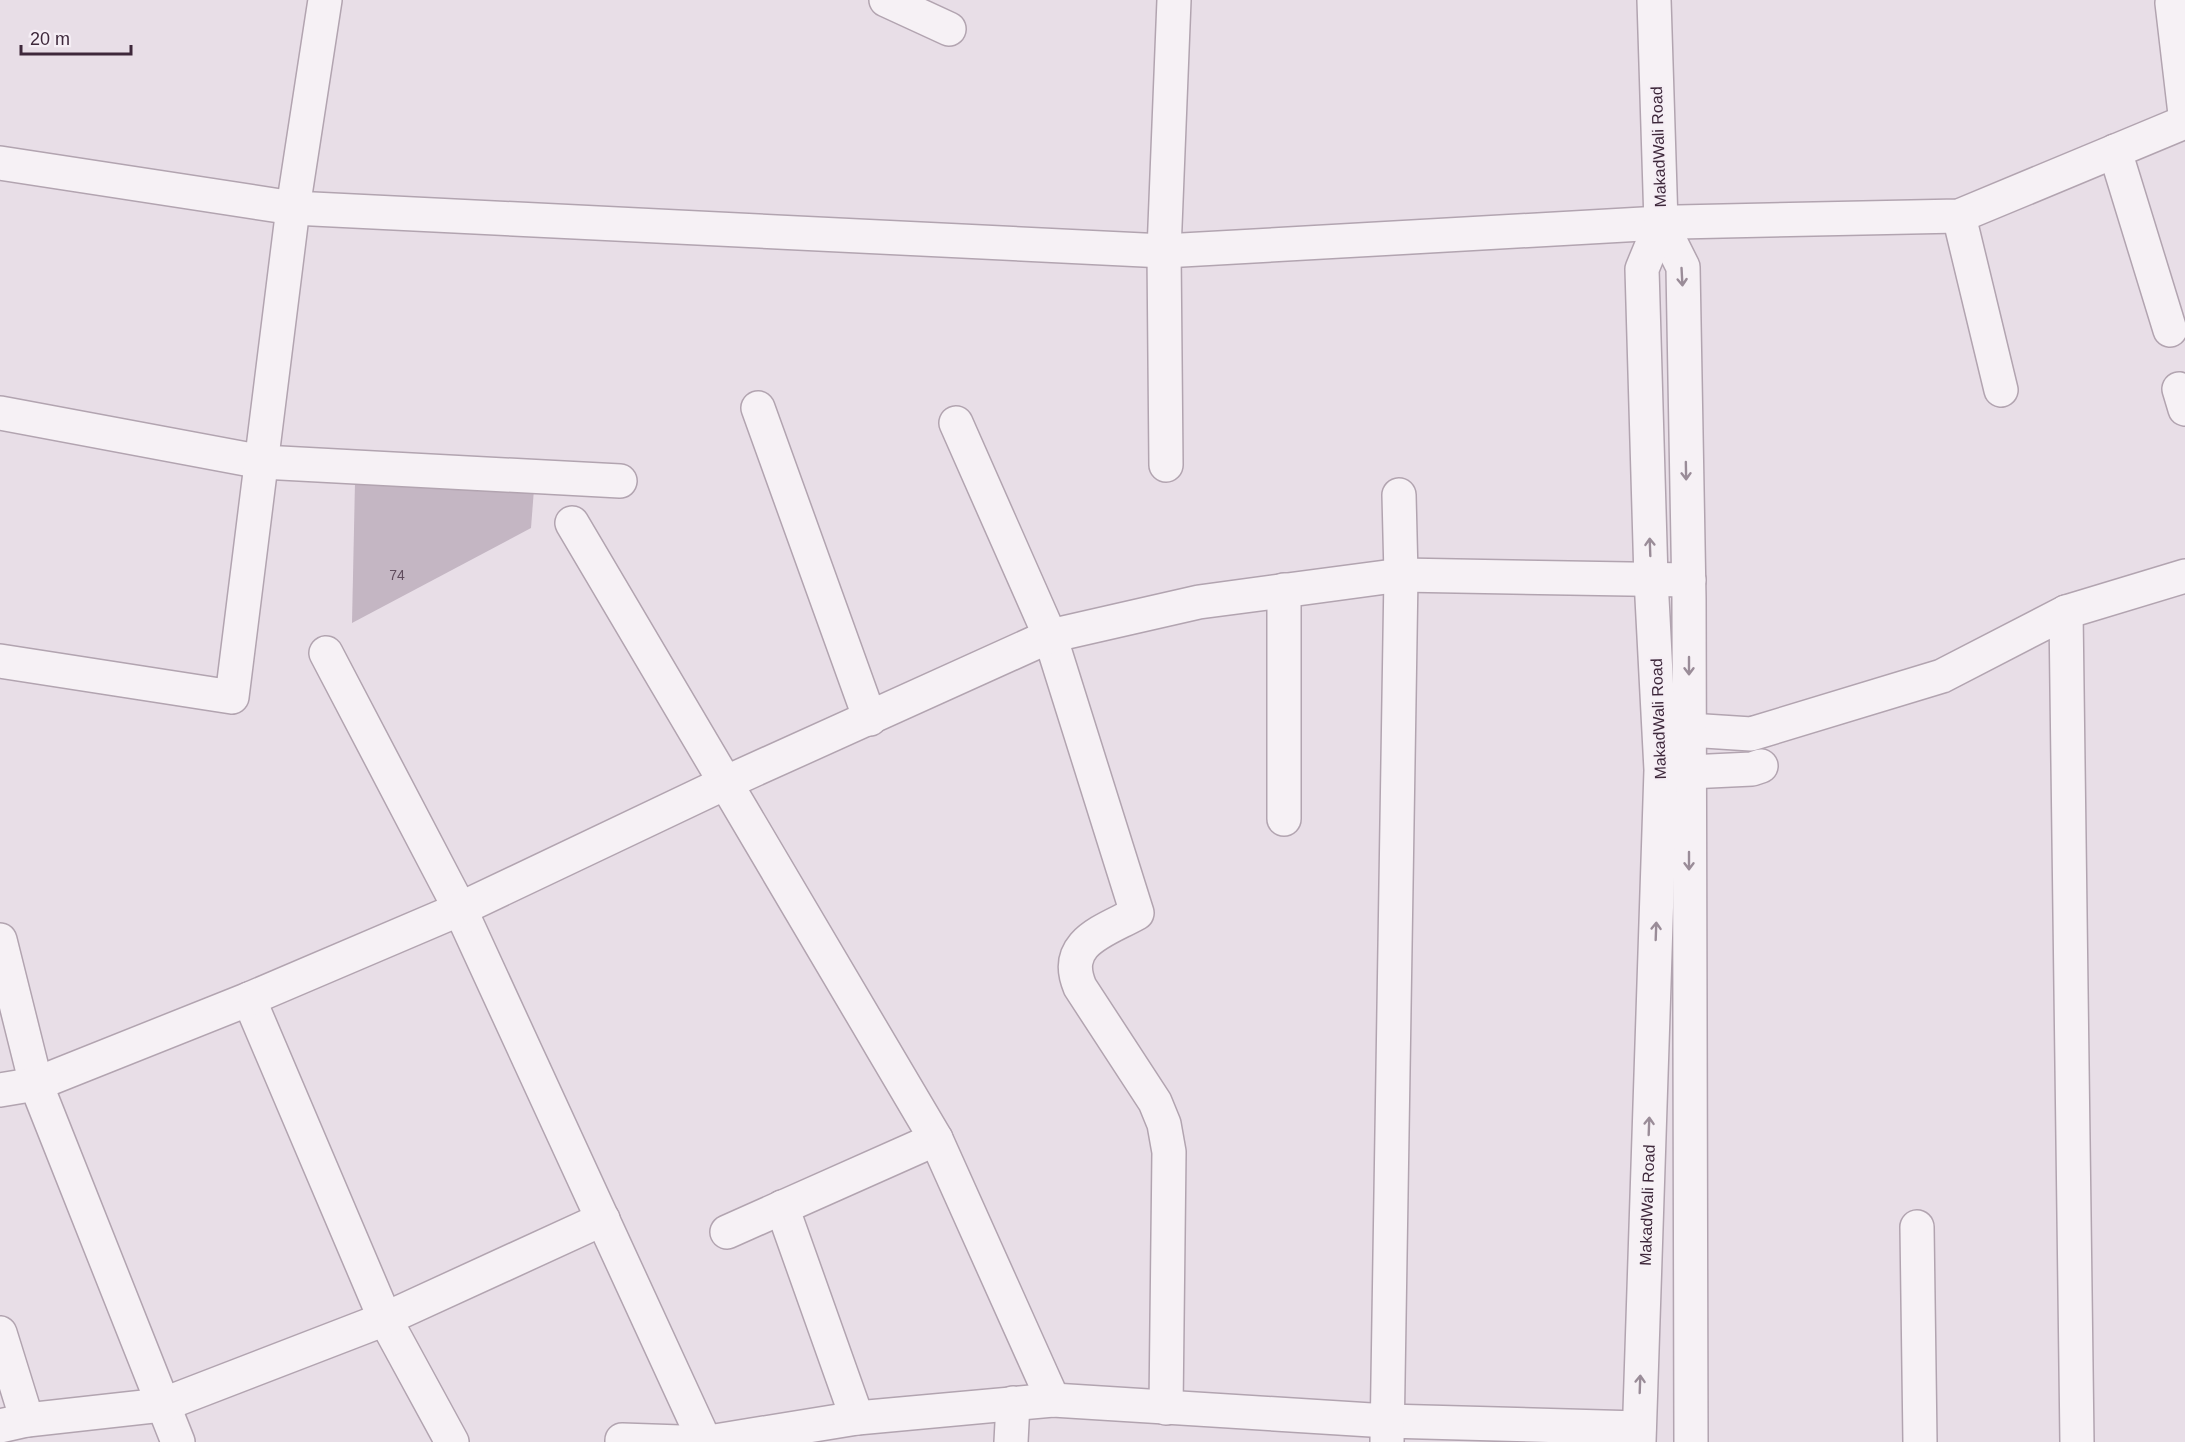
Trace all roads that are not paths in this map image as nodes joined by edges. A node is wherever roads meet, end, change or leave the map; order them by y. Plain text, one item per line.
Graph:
1 (325, 0) edge
2 (886, 0) edge
3 (1174, 0) edge
4 (1654, 0) edge
5 (2177, 0) edge
6 (949, 29) dead end
7 (2185, 114) edge
8 (2185, 122) edge
9 (2115, 151) junction
10 (0, 164) edge
11 (293, 208) junction
12 (1959, 216) junction
13 (1661, 223) junction
14 (1164, 251) junction
15 (2170, 330) dead end
16 (2001, 390) dead end
17 (758, 408) dead end
18 (0, 412) edge
19 (956, 423) dead end
20 (261, 462) junction
21 (1166, 465) dead end
22 (620, 481) dead end
23 (1399, 495) dead end
24 (572, 523) dead end
25 (1401, 575) junction
26 (2185, 576) edge
27 (1651, 579) junction
28 (1689, 580) junction
29 (1284, 590) junction
30 (2066, 612) junction
31 (1050, 636) junction
32 (326, 653) dead end
33 (0, 662) edge
34 (870, 719) junction
35 (1689, 730) junction
36 (1761, 766) dead end
37 (1689, 772) junction
38 (725, 783) junction
39 (1284, 819) dead end
40 (460, 909) junction
41 (0, 940) edge
42 (249, 999) junction
43 (36, 1084) junction
44 (0, 1090) edge
45 (936, 1138) junction
46 (782, 1208) junction
47 (603, 1219) junction
48 (1917, 1227) dead end
49 (727, 1232) dead end
50 (386, 1319) junction
51 (0, 1333) edge
52 (1053, 1400) junction
53 (1013, 1403) junction
54 (162, 1405) junction
55 (1166, 1408) junction
56 (857, 1418) junction
57 (13, 1423) edge
58 (1387, 1432) edge
59 (1639, 1435) edge
60 (760, 1438) edge
61 (178, 1442) edge
62 (452, 1442) edge
63 (622, 1442) edge
64 (681, 1442) edge
65 (707, 1442) edge
66 (1011, 1442) edge
67 (1690, 1442) edge
68 (1920, 1442) edge
69 (2077, 1442) edge

1 - 11 street
2 - 6 street
3 - 14 street
4 - 13 street, MakadWali Road
5 - 7 street
8 - 9 street
9 - 12 street
9 - 15 street
10 - 11 street
11 - 14 street
11 - 20 street
12 - 13 street
12 - 16 street
13 - 14 street
27 -> 13 street, MakadWali Road
13 -> 28 street
14 - 21 street
17 - 34 street
18 - 20 street
19 - 31 street
20 - 22 street
20 - 33 street
23 - 25 street
24 - 38 street
25 - 27 street
25 - 29 street
25 - 58 street
26 - 30 street
27 - 28 street
59 -> 27 street, MakadWali Road
28 -> 35 street
29 - 31 street
29 - 39 street
30 - 35 street
30 - 69 street
31 - 34 street
31 - 55 street
32 - 40 street
34 - 38 street
35 - 37 street
36 - 37 street
37 -> 67 street
38 - 40 street
38 - 45 street
40 - 42 street
40 - 47 street
41 - 43 street
42 - 43 street
42 - 50 street
43 - 44 street
43 - 54 street
45 - 46 street
45 - 52 street
46 - 49 street
46 - 56 street
47 - 50 street
47 - 65 street
48 - 68 street
50 - 54 street
50 - 62 street
51 - 57 street
52 - 53 street
52 - 55 street
53 - 56 street
53 - 66 street
54 - 57 street
54 - 61 street
55 - 58 street
56 - 60 street
58 - 59 street
60 - 65 street
63 - 64 street

